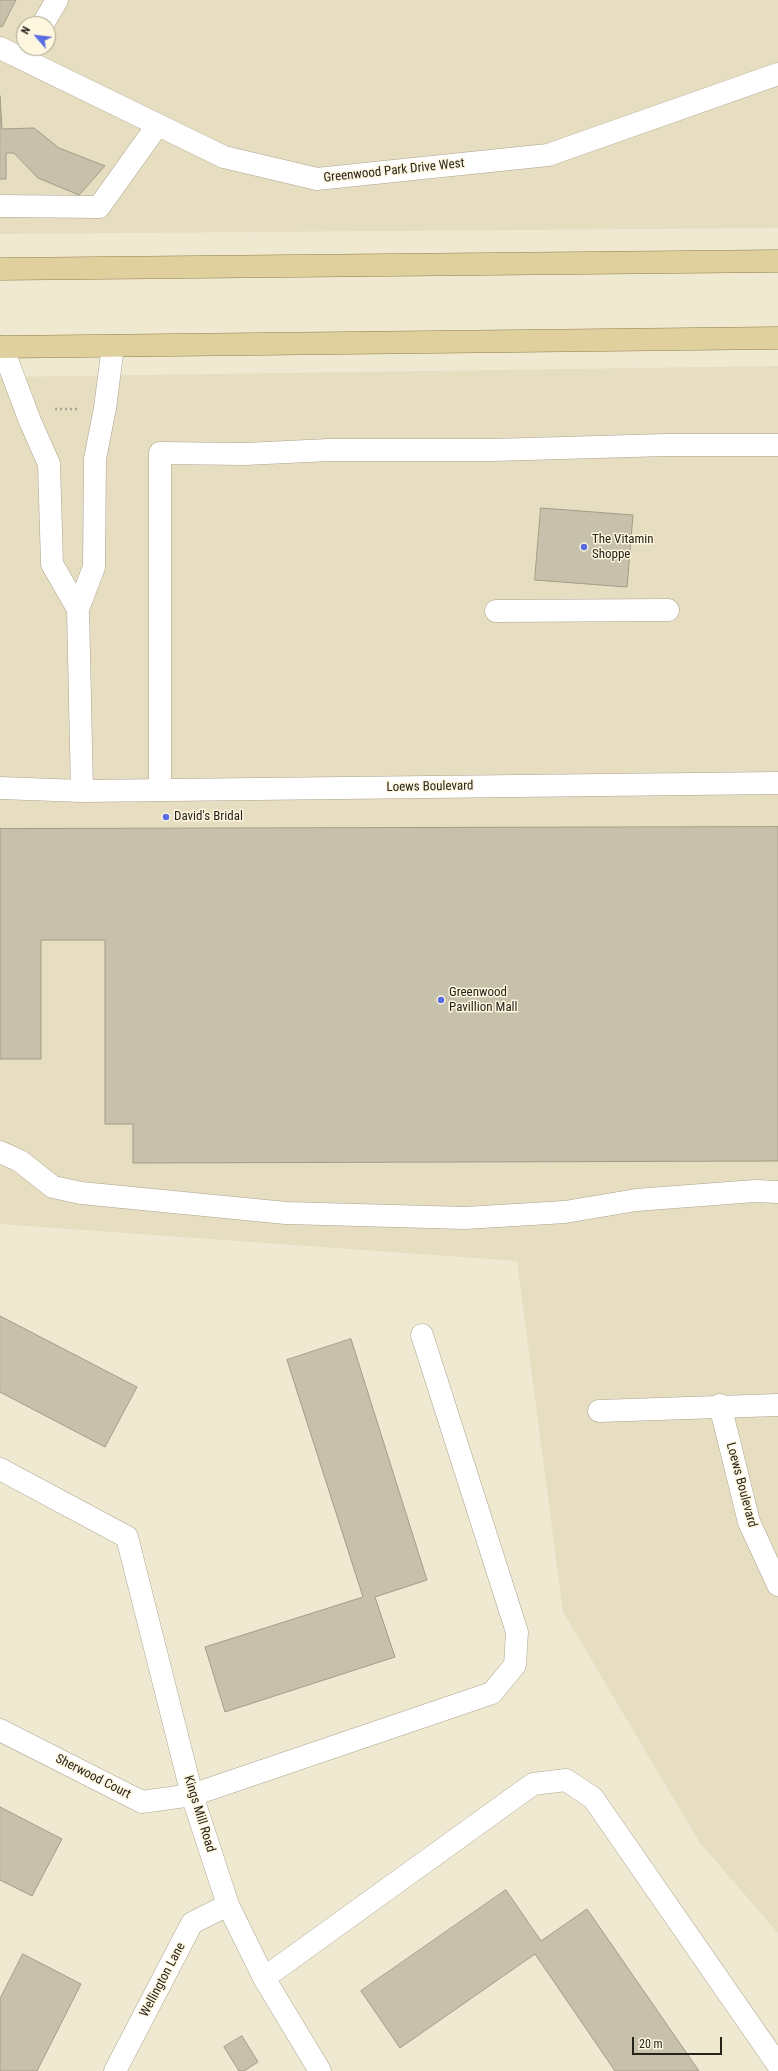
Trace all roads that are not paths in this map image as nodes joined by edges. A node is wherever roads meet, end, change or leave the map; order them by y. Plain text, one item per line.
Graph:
1 (57, 0) edge
2 (48, 16) edge
3 (0, 48) edge
4 (16, 51) edge
5 (32, 56) edge
6 (778, 74) edge
7 (157, 126) junction
8 (0, 206) edge
9 (778, 261) edge
10 (0, 269) edge
11 (778, 338) edge
12 (113, 346) junction
13 (1, 347) edge
14 (778, 445) edge
15 (78, 609) junction
16 (668, 610) dead end
17 (496, 612) dead end
18 (778, 783) edge
19 (0, 788) edge
20 (82, 790) junction
21 (160, 790) junction
22 (0, 1152) edge
23 (778, 1192) edge
24 (422, 1335) dead end
25 (720, 1405) junction
26 (778, 1405) edge
27 (599, 1411) dead end
28 (0, 1469) edge
29 (778, 1585) edge
30 (0, 1730) edge
31 (192, 1795) junction
32 (228, 1905) junction
33 (264, 1978) junction
34 (778, 2065) edge
35 (115, 2071) edge
36 (320, 2071) edge

1 - 2 street
3 - 4 street, Greenwood Park Drive West
5 - 7 street, Greenwood Park Drive West
6 - 7 street, Greenwood Park Drive West
7 - 8 street
9 - 10 main road
11 - 12 main road
12 - 13 main road
12 - 15 street
13 - 15 street
14 - 21 street
15 - 20 street
16 - 17 street
18 - 21 street, Loews Boulevard
19 - 20 street, Loews Boulevard
20 - 21 street, Loews Boulevard
22 - 23 street
24 - 31 street, Sherwood Court
25 - 26 street
25 - 27 street
25 - 29 street, Loews Boulevard
28 - 31 street, Kings Mill Road
30 - 31 street, Sherwood Court
31 - 32 street, Kings Mill Road
32 - 33 street, Kings Mill Road
32 - 35 street, Wellington Lane
33 - 34 street
33 - 36 street, Kings Mill Road

